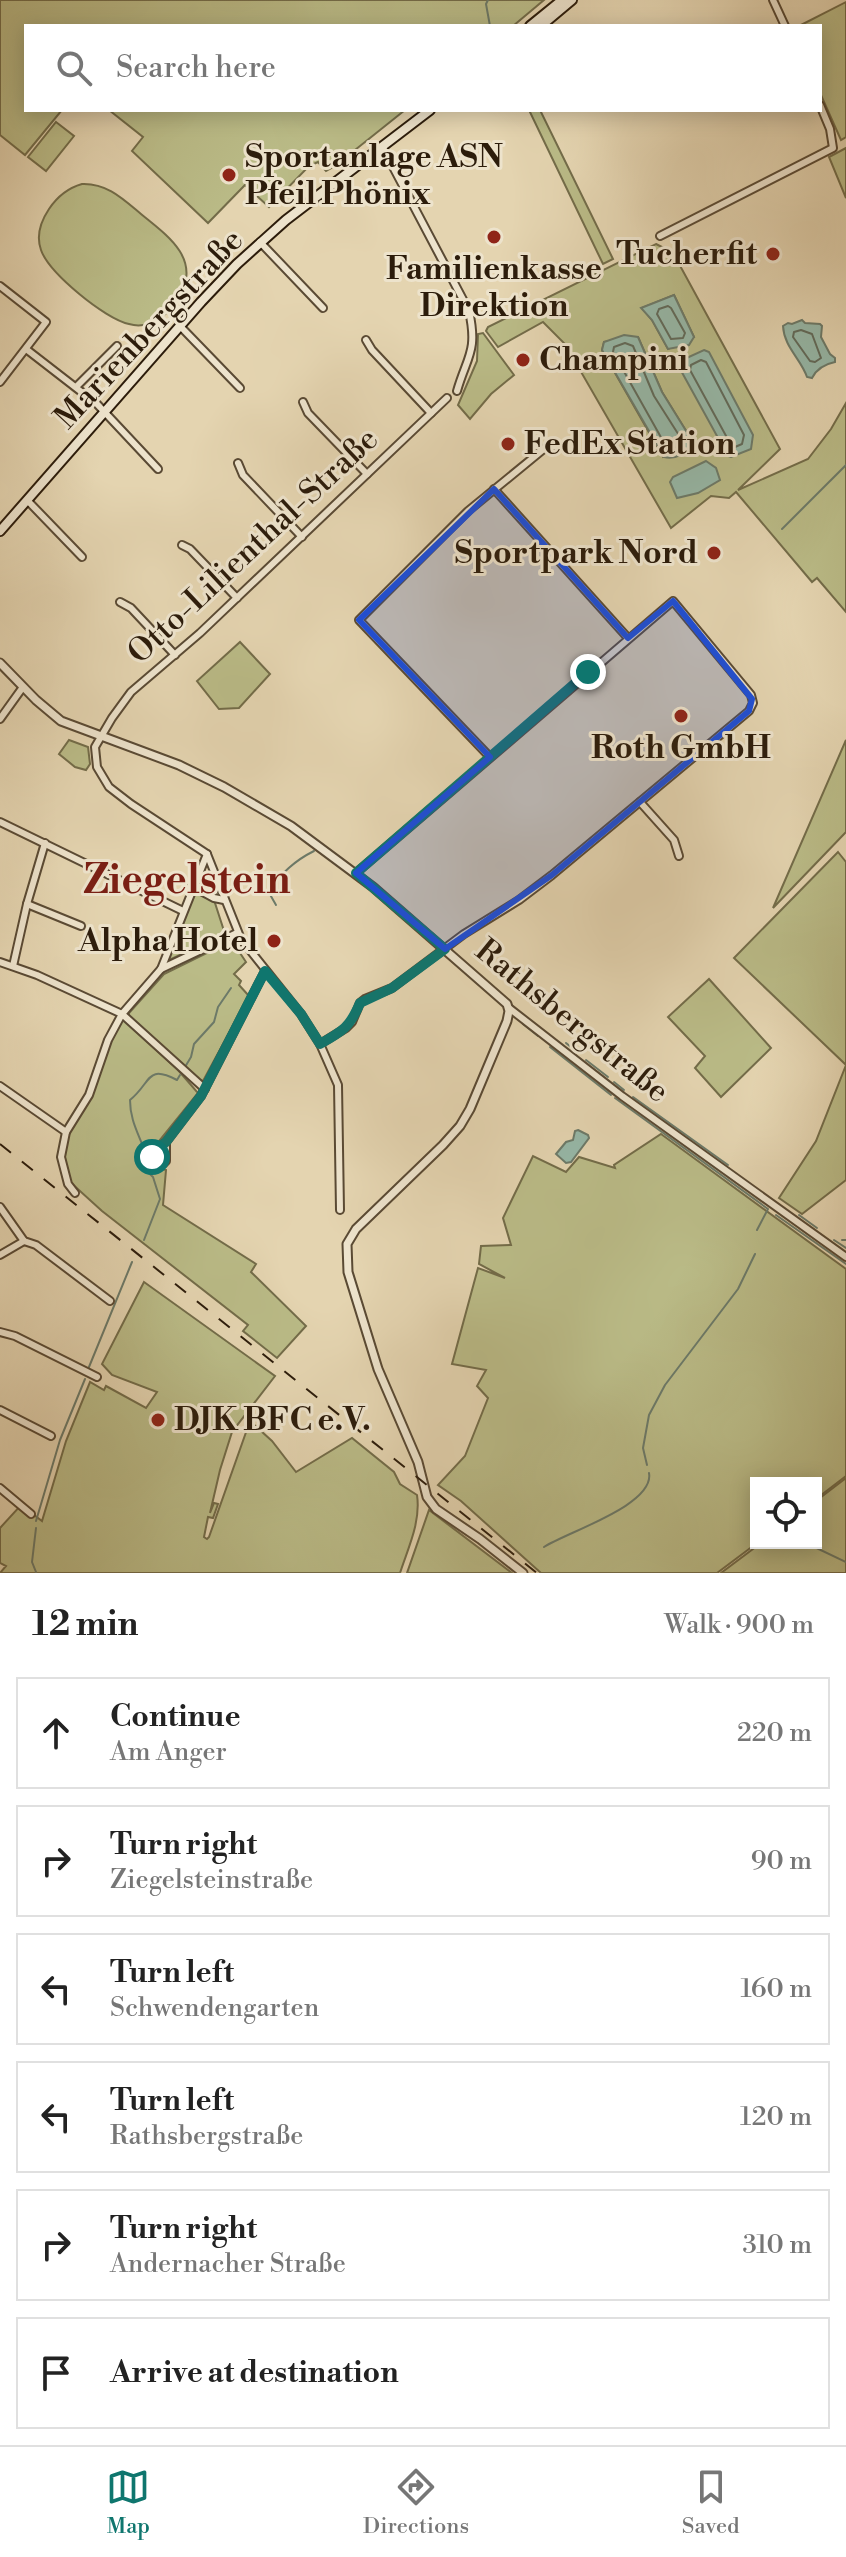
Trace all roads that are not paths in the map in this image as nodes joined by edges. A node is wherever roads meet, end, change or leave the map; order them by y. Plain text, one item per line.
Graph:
1 (562, 0) edge
2 (572, 0) edge
3 (773, 0) edge
4 (532, 24) edge
5 (543, 24) edge
6 (784, 24) edge
7 (822, 110) edge
8 (426, 112) edge
9 (382, 146) junction
10 (660, 236) dead end
11 (260, 242) junction
12 (0, 286) edge
13 (323, 308) dead end
14 (180, 326) junction
15 (366, 340) dead end
16 (117, 346) dead end
17 (26, 349) junction
18 (1, 377) edge
19 (76, 387) junction
20 (240, 388) dead end
21 (457, 391) dead end
22 (447, 398) dead end
23 (303, 402) dead end
24 (105, 412) junction
25 (431, 413) junction
26 (557, 446) dead end
27 (238, 463) dead end
28 (158, 469) dead end
29 (367, 474) junction
30 (494, 489) junction
31 (27, 500) junction
32 (0, 531) edge
33 (302, 537) junction
34 (182, 545) dead end
35 (82, 557) dead end
36 (237, 598) junction
37 (120, 602) dead end
38 (628, 638) junction
39 (175, 655) junction
40 (0, 663) edge
41 (23, 687) junction
42 (0, 719) edge
43 (100, 736) junction
44 (489, 756) junction
45 (640, 802) junction
46 (0, 822) edge
47 (45, 843) junction
48 (207, 854) junction
49 (679, 856) dead end
50 (356, 873) junction
51 (192, 886) junction
52 (224, 900) junction
53 (27, 904) junction
54 (183, 911) junction
55 (81, 926) dead end
56 (237, 933) junction
57 (445, 949) junction
58 (0, 962) edge
59 (13, 966) junction
60 (161, 969) junction
61 (265, 971) junction
62 (509, 1008) junction
63 (122, 1014) junction
64 (320, 1044) junction
65 (0, 1086) edge
66 (205, 1089) junction
67 (66, 1132) junction
68 (166, 1142) dead end
69 (75, 1193) dead end
70 (0, 1207) edge
71 (340, 1210) dead end
72 (24, 1241) junction
73 (0, 1255) edge
74 (846, 1257) edge
75 (110, 1301) dead end
76 (0, 1332) edge
77 (97, 1377) dead end
78 (0, 1410) edge
79 (51, 1436) dead end
80 (0, 1488) edge
81 (31, 1514) dead end
82 (523, 1573) edge

1 - 4 main road
2 - 5 main road
3 - 6 street
7 - 10 street
8 - 9 main road, Marienbergstraße
9 - 11 main road, Marienbergstraße
9 - 21 street
11 - 13 street
11 - 14 main road, Marienbergstraße
12 - 17 street
14 - 20 street
14 - 24 main road, Marienbergstraße
15 - 25 street
16 - 19 street
17 - 18 street
17 - 19 street
19 - 24 street
22 - 25 street, Otto-Lilienthal-Straße
23 - 29 street
24 - 28 street
24 - 31 main road, Marienbergstraße
25 - 29 street, Otto-Lilienthal-Straße
26 - 30 street
27 - 33 street
29 - 33 street, Otto-Lilienthal-Straße
30 - 38 street
30 - 44 street
31 - 32 main road, Marienbergstraße
31 - 35 street
33 - 36 street, Otto-Lilienthal-Straße
34 - 36 street
36 - 39 street, Otto-Lilienthal-Straße
37 - 39 street
38 - 44 street
38 - 45 street
39 - 43 street, Otto-Lilienthal-Straße
40 - 41 street, Rathsbergstraße
41 - 42 street
41 - 43 street, Rathsbergstraße
43 - 48 street
43 - 50 street, Rathsbergstraße
44 - 50 street
45 - 49 street
45 - 57 street
46 - 47 street
47 - 53 street
47 - 54 street
48 - 51 street
48 - 52 street
50 - 57 street, Rathsbergstraße
51 - 52 street
51 - 54 street
52 - 56 street
53 - 55 street
53 - 59 street
54 - 60 street
56 - 60 street
56 - 61 street
57 - 62 street, Rathsbergstraße
57 - 64 street
58 - 59 street
59 - 63 street
60 - 63 street
61 - 64 street
61 - 66 street
62 - 74 street, Rathsbergstraße
62 - 82 street
63 - 66 street
63 - 67 street
64 - 71 street
65 - 67 street
66 - 68 street
67 - 69 street
70 - 72 street
72 - 73 street
72 - 75 street
76 - 77 street
78 - 79 street
80 - 81 street

